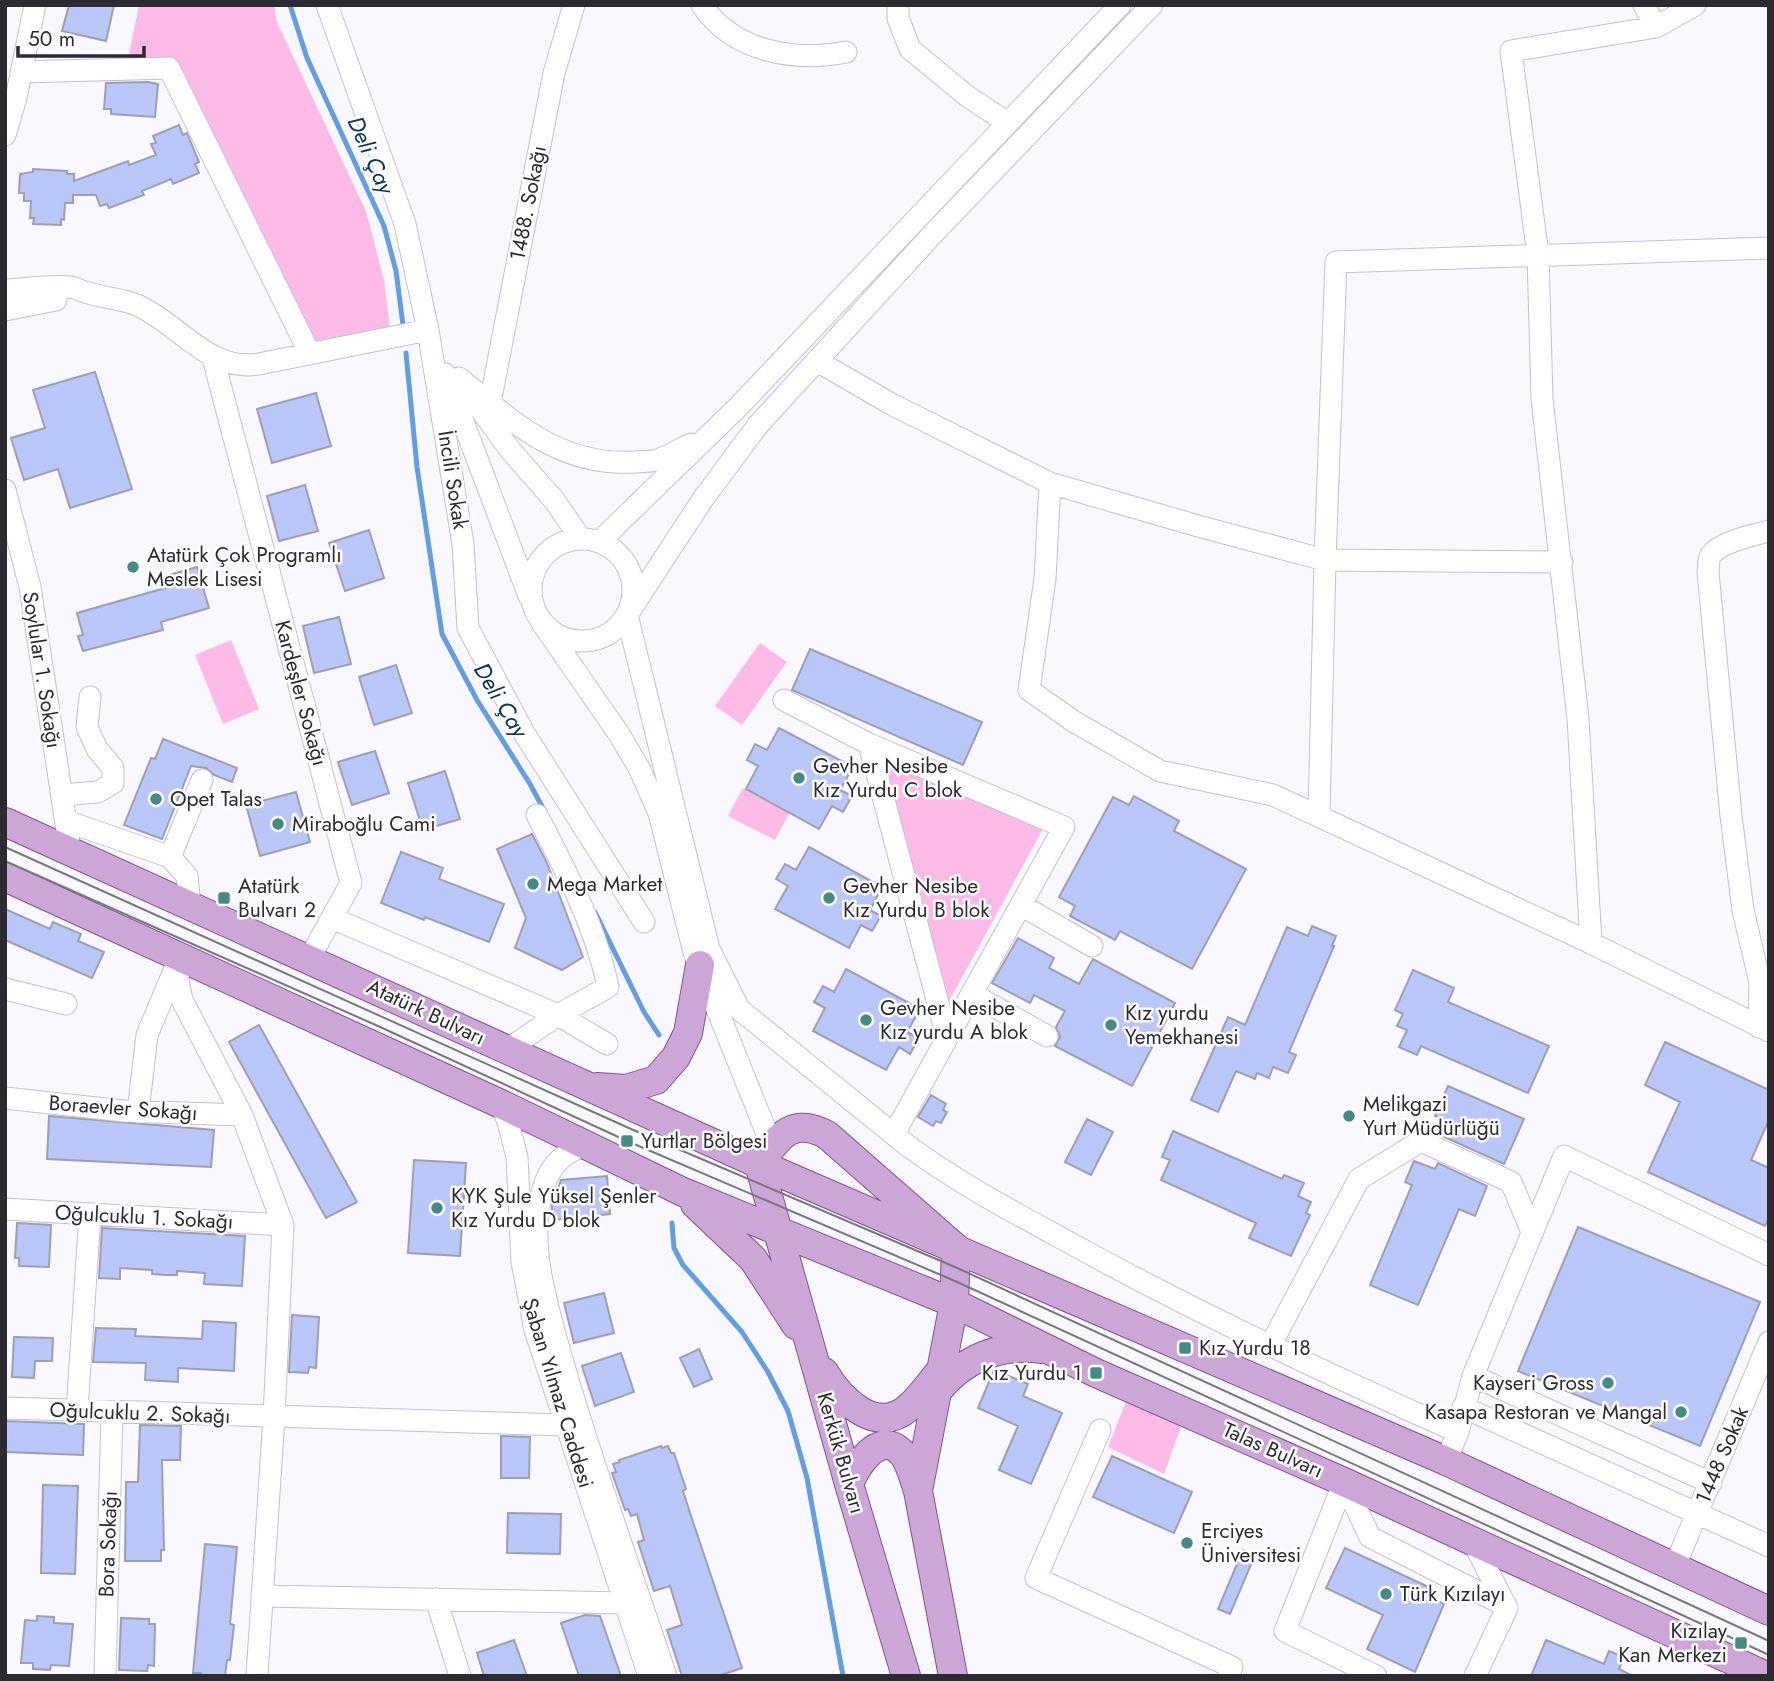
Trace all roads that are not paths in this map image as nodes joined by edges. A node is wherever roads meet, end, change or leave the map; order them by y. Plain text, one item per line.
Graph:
1 (35, 5) edge
2 (327, 5) edge
3 (574, 5) edge
4 (702, 5) edge
5 (898, 5) edge
6 (1120, 5) edge
7 (1152, 5) edge
8 (1644, 5) edge
9 (1695, 5) edge
10 (1656, 27) junction
11 (846, 52) dead end
12 (22, 72) junction
13 (11, 97) edge
14 (1008, 123) junction
15 (5, 135) edge
16 (1769, 248) edge
17 (1538, 255) junction
18 (5, 290) edge
19 (85, 292) junction
20 (5, 310) edge
21 (428, 330) junction
22 (310, 355) junction
23 (213, 358) junction
24 (817, 361) junction
25 (459, 377) junction
26 (490, 403) junction
27 (706, 438) junction
28 (1050, 483) junction
29 (5, 490) edge
30 (1769, 531) edge
31 (590, 541) junction
32 (1325, 560) junction
33 (1562, 562) junction
34 (627, 615) junction
35 (538, 616) junction
36 (90, 697) dead end
37 (784, 700) dead end
38 (869, 744) junction
39 (202, 780) dead end
40 (62, 795) junction
41 (537, 815) dead end
42 (1319, 815) junction
43 (66, 821) junction
44 (5, 822) edge
45 (70, 850) junction
46 (170, 857) junction
47 (5, 877) edge
48 (190, 905) junction
49 (1021, 905) junction
50 (331, 918) junction
51 (644, 922) dead end
52 (1591, 943) junction
53 (1092, 946) dead end
54 (180, 955) junction
55 (309, 959) junction
56 (700, 965) junction
57 (5, 989) edge
58 (971, 994) junction
59 (66, 1004) dead end
60 (558, 1015) junction
61 (1764, 1029) edge
62 (1047, 1036) dead end
63 (947, 1037) junction
64 (607, 1044) dead end
65 (507, 1049) junction
66 (587, 1086) junction
67 (5, 1098) edge
68 (501, 1104) junction
69 (138, 1112) junction
70 (242, 1115) junction
71 (888, 1129) junction
72 (586, 1145) junction
73 (766, 1155) junction
74 (683, 1192) junction
75 (5, 1209) edge
76 (90, 1214) junction
77 (283, 1225) junction
78 (778, 1231) junction
79 (1532, 1232) junction
80 (956, 1248) junction
81 (1769, 1255) edge
82 (954, 1303) junction
83 (1769, 1342) edge
84 (1270, 1346) junction
85 (813, 1350) junction
86 (1051, 1351) junction
87 (1472, 1376) junction
88 (940, 1379) junction
89 (1463, 1407) junction
90 (5, 1408) edge
91 (77, 1410) junction
92 (112, 1412) junction
93 (274, 1417) junction
94 (566, 1425) junction
95 (1100, 1430) dead end
96 (1458, 1432) junction
97 (1446, 1461) junction
98 (1344, 1482) junction
99 (1711, 1483) junction
100 (849, 1484) junction
101 (918, 1491) junction
102 (1698, 1512) junction
103 (1472, 1540) junction
104 (1769, 1546) edge
105 (1675, 1568) junction
106 (262, 1596) junction
107 (436, 1599) junction
108 (1496, 1601) dead end
109 (625, 1603) junction
110 (1769, 1611) edge
111 (105, 1676) edge
112 (257, 1676) edge
113 (460, 1676) edge
114 (649, 1676) edge
115 (666, 1676) edge
116 (906, 1676) edge
117 (953, 1676) edge
118 (1228, 1676) edge
119 (1376, 1676) edge
120 (1475, 1676) edge
121 (1766, 1676) edge

1 - 12 street
2 - 21 street, İncili Sokak
3 - 26 street, 1488. Sokağı
4 - 11 street
5 - 14 street
6 - 14 street
7 - 24 street
8 - 10 street
9 - 10 street
10 - 17 street
12 - 13 street
12 - 22 street
13 - 15 street
14 - 27 street
16 - 17 street
17 - 32 street
17 - 33 street
18 - 19 street
19 - 20 street
19 - 23 street
21 - 22 street
21 - 25 street
21 - 35 street
21 - 51 street, İncili Sokak
22 - 23 street
23 - 50 street, Kardeşler Sokağı
24 - 28 street
24 - 34 street
25 - 26 street
25 - 31 street
26 - 27 street
27 - 31 street
28 - 32 street
28 - 42 street
29 - 40 street, Soylular 1. Sokağı
30 - 61 street
31 - 34 street
31 - 35 street
32 - 33 street
32 - 42 street
33 - 52 street
34 - 35 street
34 - 71 street
35 - 56 street
36 - 40 street
37 - 38 street
38 - 49 street
38 - 63 street
39 - 46 street
40 - 43 street, Soylular 1. Sokağı
41 - 60 street
42 - 52 street
43 - 45 street, Soylular 1. Sokağı
43 - 46 street
44 - 45 main road, Atatürk Bulvarı
45 - 48 main road, Atatürk Bulvarı
46 - 48 street
47 - 54 main road
48 - 55 main road, Atatürk Bulvarı
49 - 53 street
49 - 58 street
50 - 55 street, Kardeşler Sokağı
50 - 60 street
52 - 61 street
54 - 68 main road
54 - 69 street
54 - 70 street
55 - 65 main road, Atatürk Bulvarı
56 - 66 main road
56 - 73 street
57 - 59 street
58 - 62 street
58 - 63 street
60 - 64 street
60 - 65 street
63 - 71 street
65 - 66 main road, Atatürk Bulvarı
66 - 73 main road, Atatürk Bulvarı
67 - 69 street, Boraevler Sokağı
68 - 72 main road
68 - 94 street, Şaban Yılmaz Caddesi
69 - 70 street, Boraevler Sokağı
70 - 77 street
71 - 84 street
72 - 74 main road
72 - 115 street, Şaban Yılmaz Caddesi
73 - 78 main road, Kerkük Bulvarı
73 - 80 main road, Atatürk Bulvarı
73 - 80 main road
74 - 78 main road
74 - 85 main road
75 - 76 street, Oğulcuklu 1. Sokağı
76 - 77 street, Oğulcuklu 1. Sokağı
76 - 91 street
77 - 93 street
78 - 82 main road, Talas Bulvarı
78 - 85 main road, Kerkük Bulvarı
79 - 81 street
79 - 84 street
79 - 87 street
80 - 82 main road
80 - 97 main road
82 - 86 main road, Talas Bulvarı
82 - 88 main road
83 - 99 street, 1448 Sokak
84 - 96 street
85 - 88 main road
85 - 100 main road, Kerkük Bulvarı
86 - 88 main road
86 - 98 main road, Talas Bulvarı
87 - 89 street
87 - 99 street
88 - 101 main road
89 - 96 street
89 - 102 street
90 - 91 street, Oğulcuklu 2. Sokağı
91 - 92 street, Oğulcuklu 2. Sokağı
92 - 93 street, Oğulcuklu 2. Sokağı
92 - 111 street, Bora Sokağı
93 - 94 street, Oğulcuklu 2. Sokağı
93 - 106 street
94 - 109 street, Şaban Yılmaz Caddesi
95 - 118 street
96 - 97 street
97 - 105 main road
98 - 103 main road, Talas Bulvarı
98 - 108 street
98 - 119 street
99 - 102 street, 1448 Sokak
100 - 101 main road
100 - 116 main road, Kerkük Bulvarı
101 - 117 main road
102 - 104 street
102 - 105 street, 1448 Sokak
103 - 120 street
103 - 121 main road, Talas Bulvarı
105 - 110 main road
106 - 107 street
106 - 112 street
107 - 109 street
107 - 113 street
109 - 114 street, Şaban Yılmaz Caddesi

